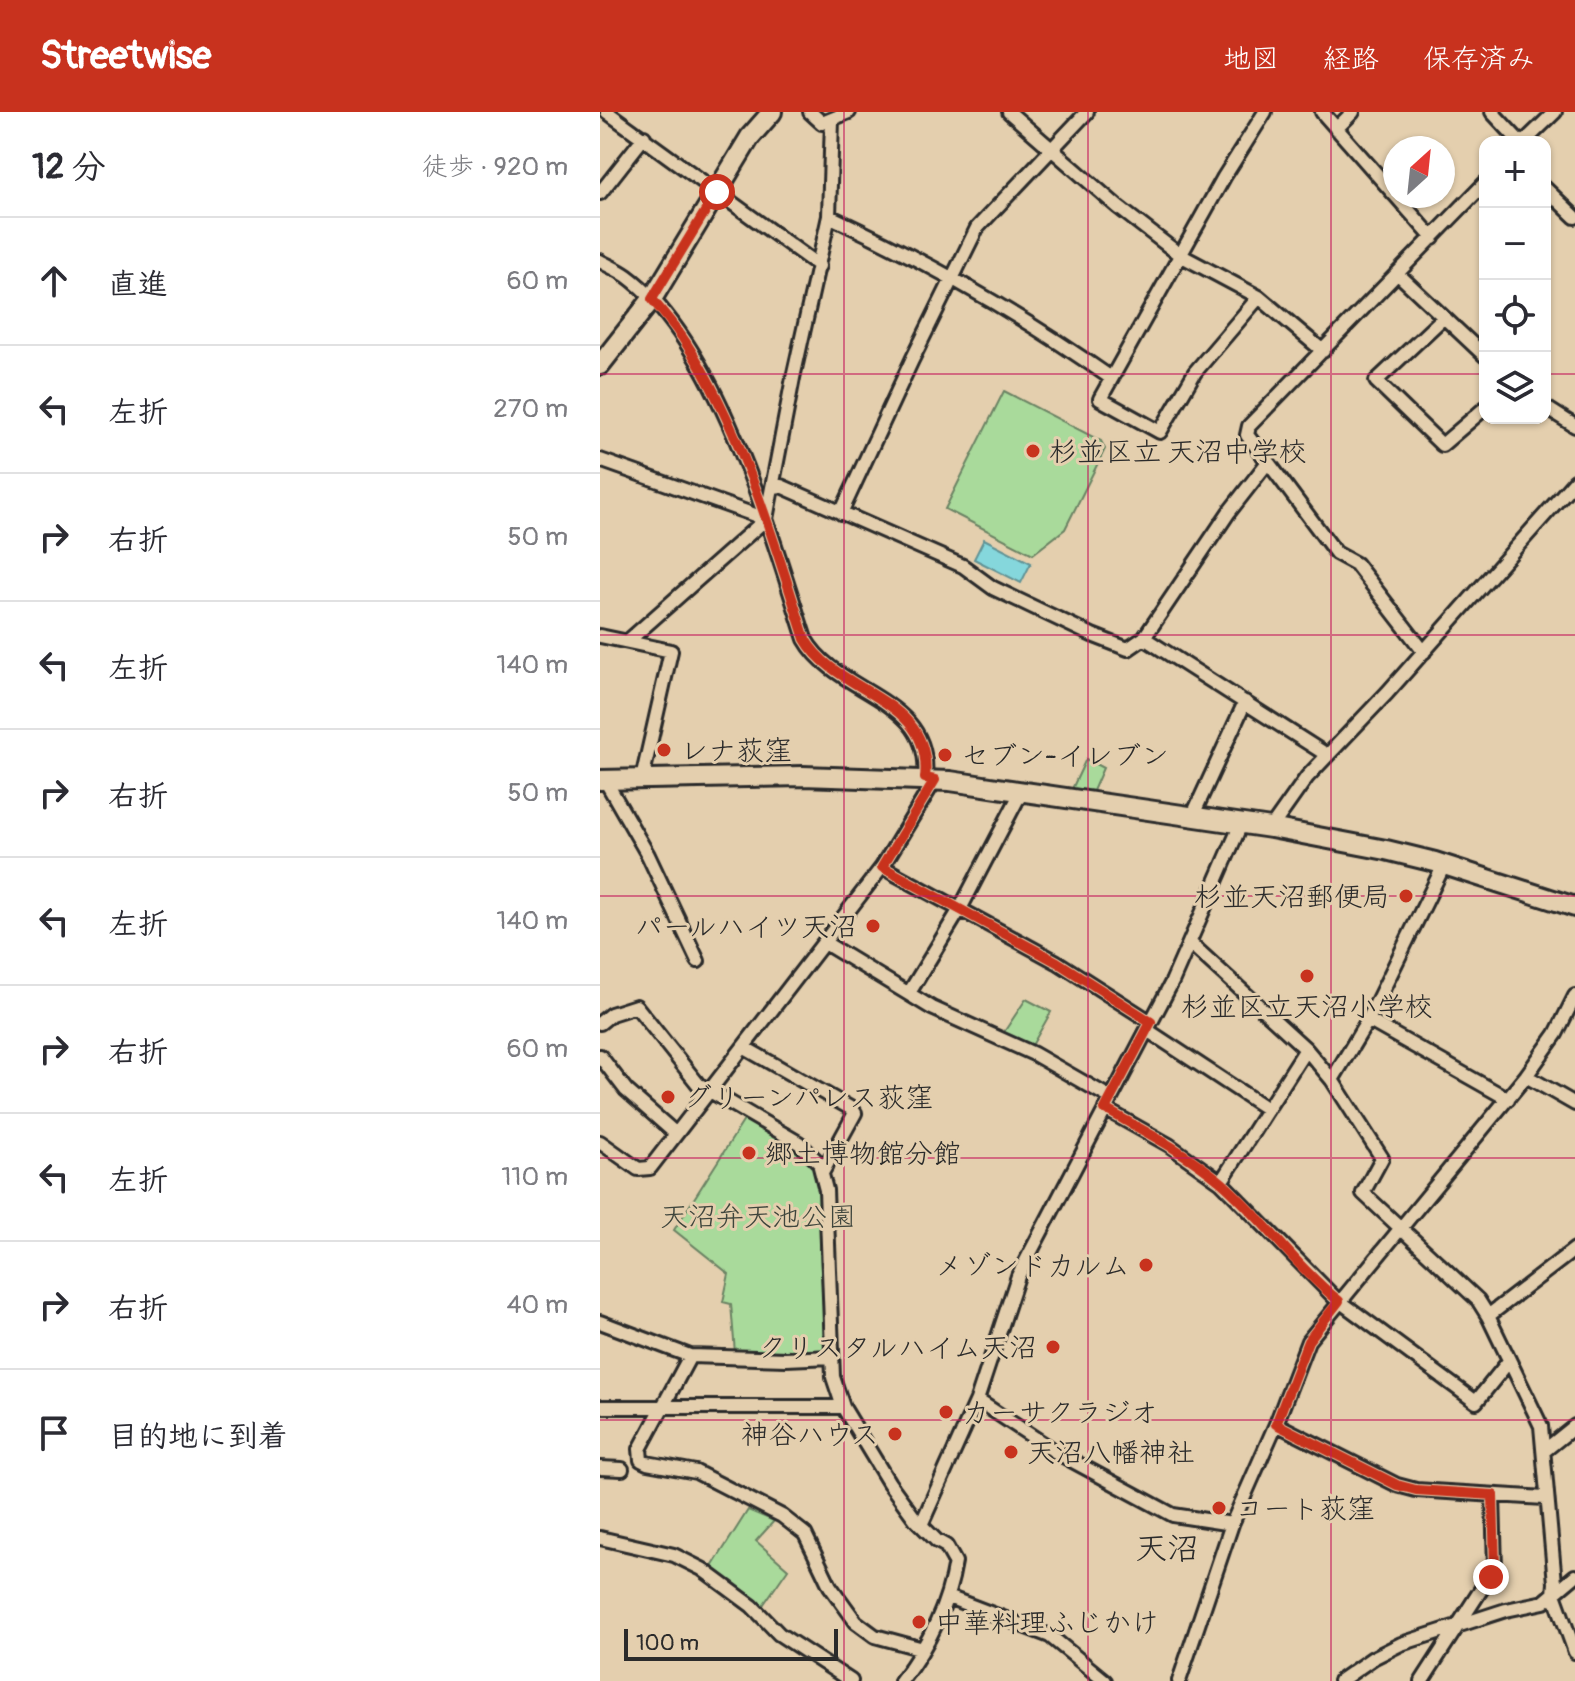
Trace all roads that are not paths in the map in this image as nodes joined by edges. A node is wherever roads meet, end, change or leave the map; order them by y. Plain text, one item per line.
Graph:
1 (607, 112) edge
2 (772, 112) edge
3 (810, 112) edge
4 (849, 112) edge
5 (1009, 112) edge
6 (1087, 112) edge
7 (1265, 112) edge
8 (1322, 112) edge
9 (1353, 112) edge
10 (1492, 112) edge
11 (1555, 112) edge
12 (827, 121) junction
13 (1336, 129) junction
14 (1516, 136) edge
15 (1529, 136) edge
16 (644, 137) junction
17 (1052, 149) junction
18 (1383, 182) edge
19 (1479, 189) edge
20 (717, 192) junction
21 (600, 193) edge
22 (1551, 194) edge
23 (1406, 208) edge
24 (829, 216) junction
25 (1575, 217) edge
26 (1433, 238) junction
27 (1180, 255) junction
28 (600, 261) edge
29 (819, 266) junction
30 (1398, 274) junction
31 (952, 277) junction
32 (1259, 297) junction
33 (652, 299) junction
34 (1443, 318) junction
35 (1323, 351) junction
36 (1481, 352) edge
37 (600, 365) edge
38 (1111, 378) junction
39 (1551, 411) edge
40 (1479, 413) edge
41 (1575, 426) edge
42 (600, 460) edge
43 (1268, 462) junction
44 (1575, 481) edge
45 (774, 487) junction
46 (841, 513) junction
47 (766, 519) junction
48 (600, 636) edge
49 (1144, 638) junction
50 (628, 641) junction
51 (1424, 652) junction
52 (1245, 702) junction
53 (1327, 755) junction
54 (642, 779) junction
55 (930, 779) junction
56 (602, 780) edge
57 (1025, 791) junction
58 (1192, 817) junction
59 (1241, 824) junction
60 (1271, 828) junction
61 (1444, 865) junction
62 (882, 867) junction
63 (1575, 907) edge
64 (960, 909) junction
65 (825, 943) junction
66 (1191, 944) junction
67 (698, 961) dead end
68 (909, 993) junction
69 (1575, 996) edge
70 (1368, 1020) junction
71 (600, 1023) edge
72 (1149, 1026) junction
73 (745, 1048) junction
74 (1306, 1049) junction
75 (600, 1056) edge
76 (1526, 1076) junction
77 (1332, 1080) junction
78 (709, 1092) junction
79 (1508, 1099) junction
80 (1108, 1103) junction
81 (1575, 1104) edge
82 (1267, 1109) junction
83 (676, 1134) junction
84 (600, 1142) edge
85 (822, 1173) junction
86 (1221, 1182) junction
87 (1398, 1228) junction
88 (1575, 1250) edge
89 (1339, 1301) junction
90 (1488, 1316) junction
91 (600, 1322) edge
92 (690, 1356) junction
93 (832, 1357) junction
94 (1509, 1361) junction
95 (977, 1400) junction
96 (600, 1407) edge
97 (843, 1407) junction
98 (661, 1408) junction
99 (1276, 1424) junction
100 (1575, 1426) edge
101 (1544, 1451) junction
102 (600, 1468) edge
103 (622, 1469) dead end
104 (1493, 1495) junction
105 (1545, 1498) junction
106 (1232, 1524) junction
107 (921, 1525) junction
108 (600, 1538) edge
109 (1575, 1576) edge
110 (1554, 1594) junction
111 (948, 1597) junction
112 (1459, 1624) junction
113 (923, 1649) junction
114 (1575, 1652) edge
115 (851, 1681) edge
116 (901, 1681) edge
117 (1105, 1681) edge
118 (1179, 1681) edge
119 (1340, 1681) edge
120 (1422, 1681) edge

1 - 16 street
2 - 20 street
3 - 12 street
4 - 12 street
5 - 17 street
6 - 17 street
7 - 27 street
8 - 13 street
9 - 13 street
10 - 14 street
11 - 15 street
12 - 24 street
13 - 18 street
16 - 20 street
16 - 21 street
17 - 27 street
17 - 31 street
19 - 26 street
20 - 29 street
20 - 33 street
22 - 25 street
23 - 26 street
24 - 29 street
24 - 31 street
26 - 30 street
27 - 32 street
27 - 38 street
28 - 33 street
29 - 45 street
30 - 34 street
30 - 35 street
31 - 38 street
31 - 46 street
32 - 35 street
32 - 38 street
33 - 37 street
33 - 47 street
34 - 36 street
34 - 40 street
35 - 43 street
39 - 41 street
42 - 47 street
43 - 49 street
43 - 51 street
44 - 51 street
45 - 46 street
45 - 47 street
46 - 49 street
47 - 50 street
47 - 55 street
48 - 50 street
49 - 52 street
50 - 54 street
51 - 53 street
52 - 53 street
52 - 58 street
53 - 60 street
54 - 55 street
54 - 56 street
55 - 57 street
55 - 62 street
56 - 67 street
57 - 58 street
57 - 64 street
58 - 59 street
59 - 60 street
59 - 66 street
60 - 61 street
61 - 63 street
61 - 70 street
62 - 64 street
62 - 65 street
64 - 68 street
64 - 72 street
65 - 68 street
65 - 73 street
66 - 72 street
66 - 74 street
68 - 80 street
69 - 76 street
70 - 77 street
70 - 79 street
71 - 78 street
72 - 80 street
72 - 82 street
73 - 78 street
73 - 85 street
74 - 77 street
74 - 82 street
75 - 83 street
76 - 79 street
76 - 81 street
77 - 87 street
78 - 83 street
78 - 85 street
79 - 87 street
80 - 86 street
80 - 95 street
82 - 86 street
83 - 84 street
85 - 93 street
86 - 89 street
87 - 89 street
87 - 90 street
88 - 90 street
89 - 94 street
89 - 99 street
90 - 94 street
91 - 92 street
92 - 93 street
92 - 98 street
93 - 97 street
94 - 101 street
95 - 106 street
95 - 107 street
96 - 98 street
97 - 98 street
97 - 107 street
98 - 113 street
99 - 104 street
99 - 106 street
100 - 101 street
101 - 105 street
102 - 103 street
104 - 105 street
104 - 112 street
105 - 110 street
106 - 118 street
107 - 111 street
108 - 115 street
109 - 110 street
110 - 112 street
110 - 114 street
111 - 113 street
111 - 117 street
112 - 119 street
112 - 120 street
113 - 116 street

